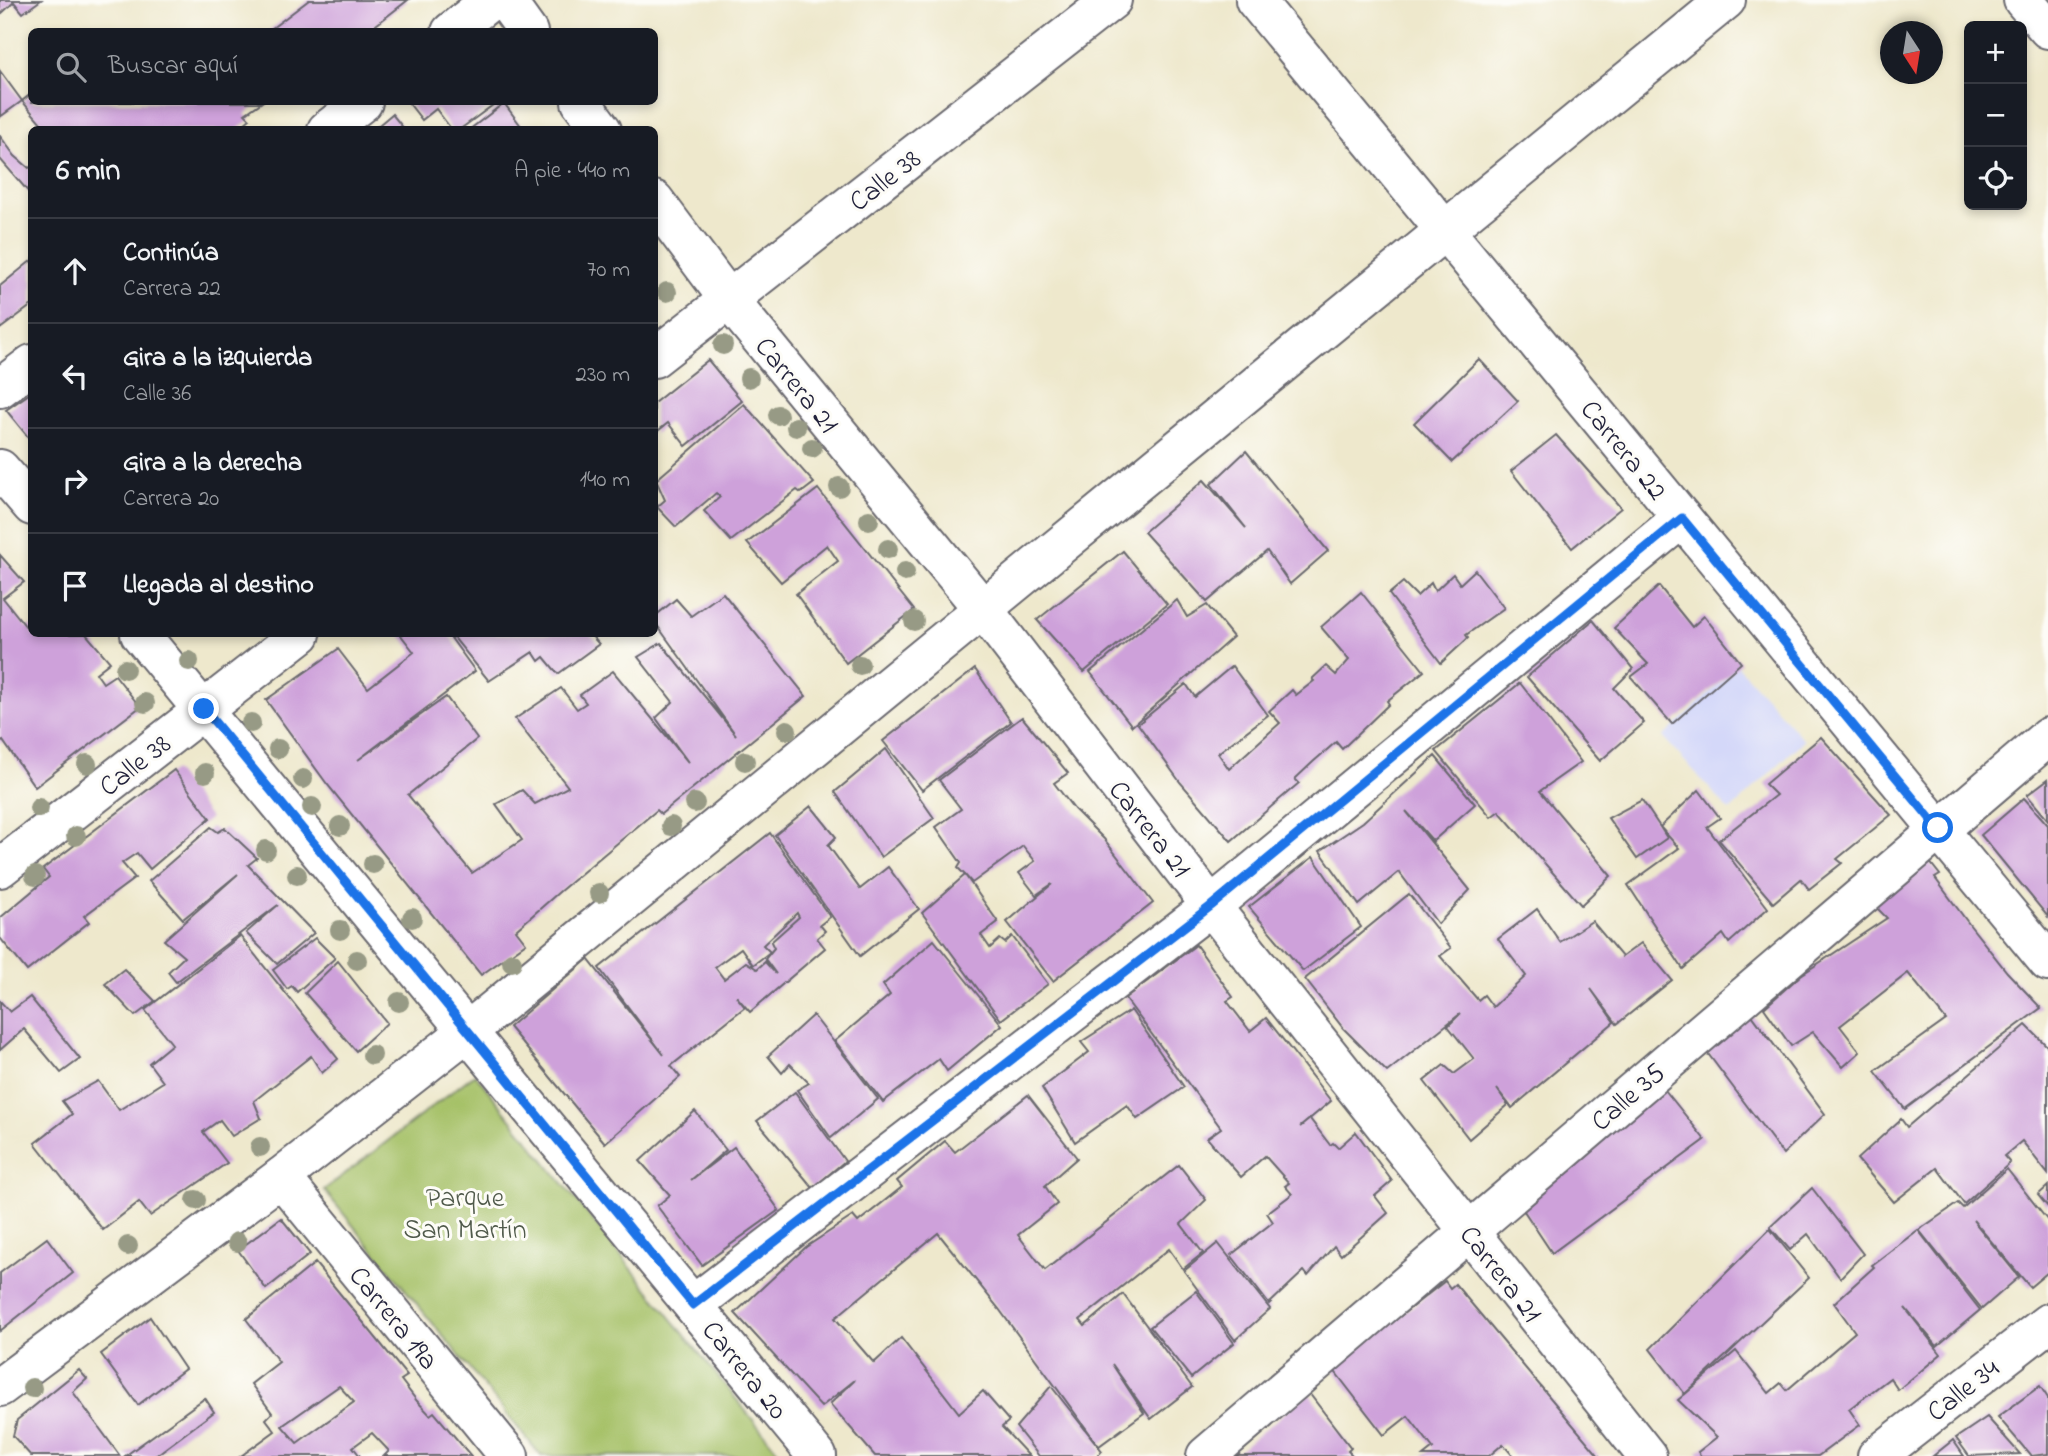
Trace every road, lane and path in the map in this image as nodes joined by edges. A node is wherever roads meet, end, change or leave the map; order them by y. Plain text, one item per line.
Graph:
1 (491, 0) edge
2 (505, 0) edge
3 (1112, 0) edge
4 (1255, 0) edge
5 (1726, 0) edge
6 (2023, 0) edge
7 (456, 28) edge
8 (525, 28) edge
9 (2048, 29) edge
10 (359, 105) edge
11 (583, 105) edge
12 (332, 126) edge
13 (599, 126) edge
14 (658, 205) edge
15 (1445, 230) junction
16 (729, 300) junction
17 (658, 355) edge
18 (28, 367) edge
19 (0, 388) edge
20 (0, 469) edge
21 (28, 501) edge
22 (1682, 518) junction
23 (983, 608) junction
24 (143, 637) edge
25 (297, 637) edge
26 (204, 709) junction
27 (2048, 737) edge
28 (1938, 828) junction
29 (0, 868) edge
30 (1211, 906) junction
31 (2048, 962) edge
32 (468, 1031) junction
33 (281, 1177) junction
34 (1469, 1232) junction
35 (693, 1305) junction
36 (2048, 1323) edge
37 (0, 1388) edge
38 (509, 1456) edge
39 (817, 1456) edge
40 (1206, 1456) edge
41 (1647, 1456) edge
42 (1877, 1456) edge

1 - 7 street
2 - 8 street
3 - 16 street, Calle 38
4 - 15 street, Carrera 22
5 - 15 street
6 - 9 street
10 - 12 street
11 - 13 street
14 - 16 street, Carrera 21
15 - 22 street, Carrera 22
15 - 23 street
16 - 17 street, Calle 38
16 - 23 street, Carrera 21
18 - 19 street
20 - 21 street
22 - 28 street, Carrera 22
22 - 30 street
23 - 30 street, Carrera 21
23 - 32 street
24 - 26 street, Carrera 20
25 - 26 street, Calle 38
26 - 29 street, Calle 38
26 - 32 street, Carrera 20
27 - 28 street, Calle 35
28 - 31 street, Carrera 22
28 - 34 street, Calle 35
30 - 34 street, Carrera 21
30 - 35 street
32 - 33 street
32 - 35 street, Carrera 20
33 - 37 street
33 - 38 street, Carrera 19a
34 - 40 street, Calle 35
34 - 41 street, Carrera 21
35 - 39 street, Carrera 20
36 - 42 street, Calle 34

